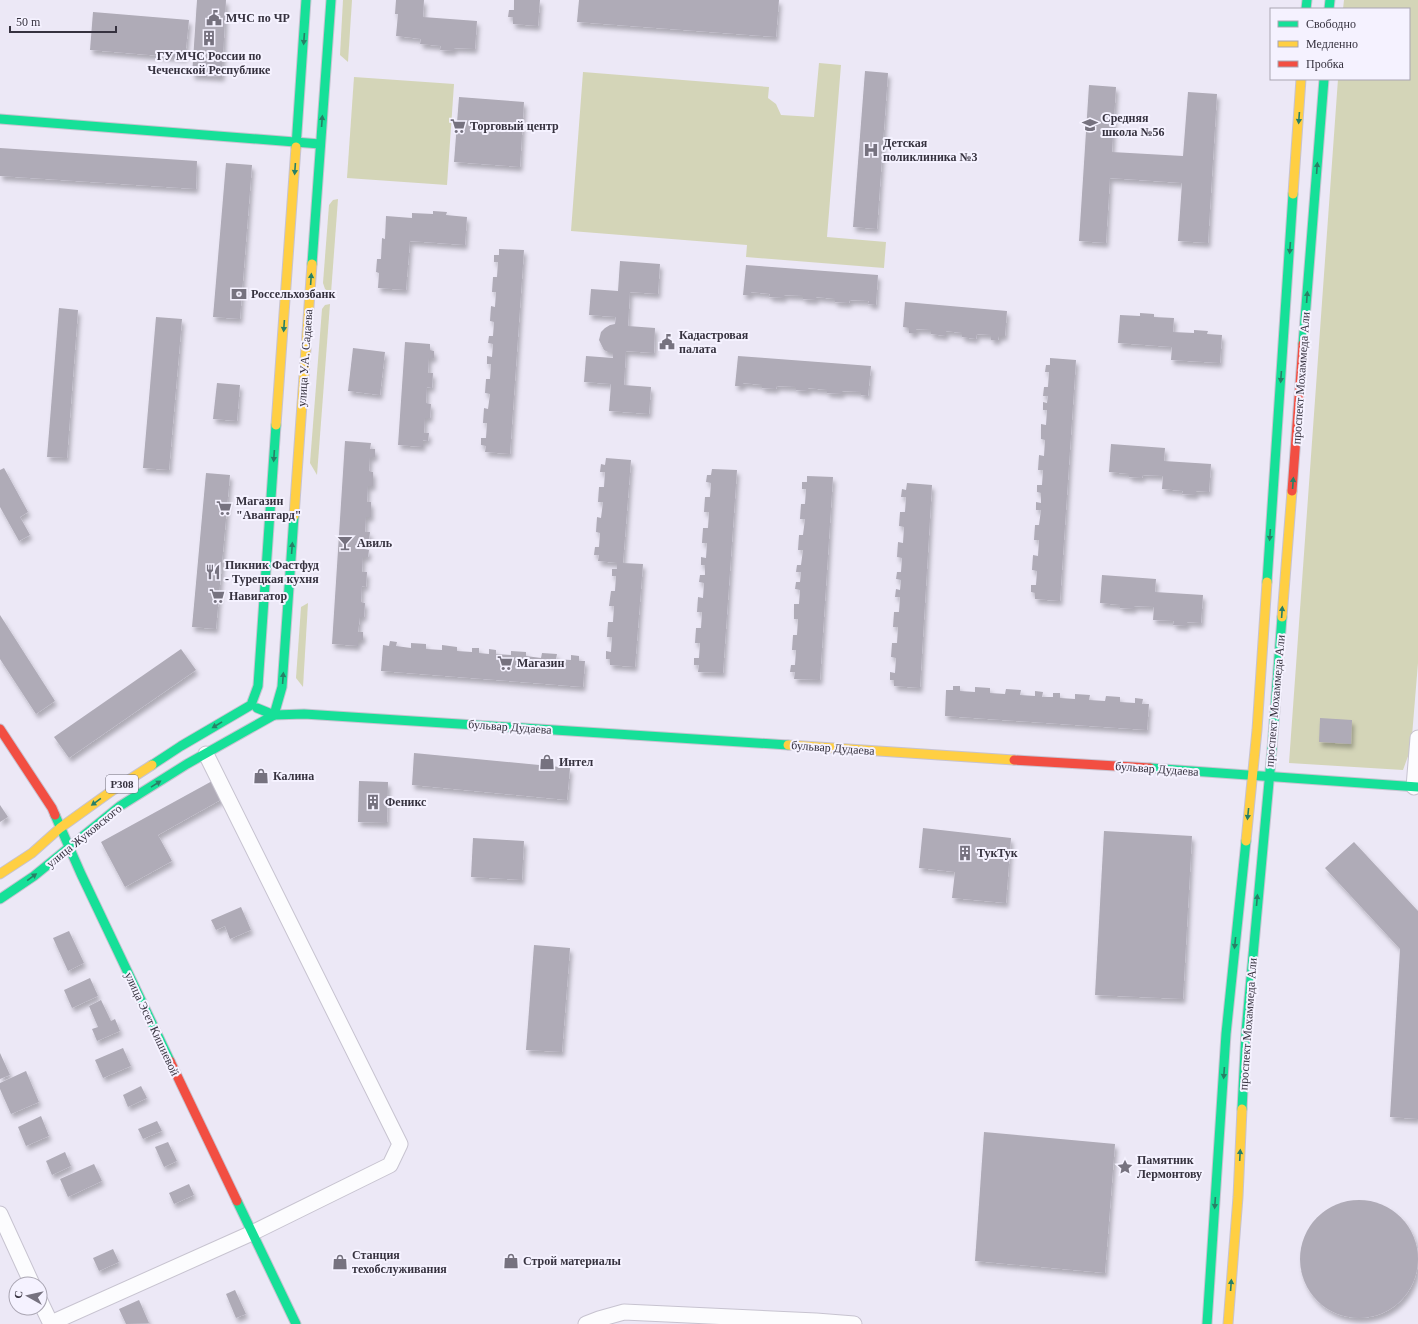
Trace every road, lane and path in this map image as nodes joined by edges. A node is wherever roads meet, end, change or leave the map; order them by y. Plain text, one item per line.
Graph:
1 (306, 0) edge
2 (331, 0) edge
3 (1301, 80) edge
4 (1324, 80) edge
5 (0, 119) edge
6 (296, 142) junction
7 (320, 144) junction
8 (251, 705) junction
9 (274, 715) junction
10 (0, 729) edge
11 (1418, 738) edge
12 (206, 754) junction
13 (1253, 775) junction
14 (1269, 777) junction
15 (1416, 787) edge
16 (60, 828) junction
17 (69, 848) junction
18 (0, 874) edge
19 (0, 899) edge
20 (0, 1214) edge
21 (252, 1233) junction
22 (28, 1276) edge
23 (51, 1324) edge
24 (296, 1324) edge
25 (586, 1324) edge
26 (854, 1324) edge
27 (1207, 1324) edge
28 (1228, 1324) edge

1 -> 6 main road, улица У.А. Садаева
7 -> 2 main road, улица У.А. Садаева
3 -> 13 main road, проспект Мохаммеда Али
14 -> 4 main road, проспект Мохаммеда Али
5 - 6 main road
6 - 7 main road
6 -> 8 main road, улица У.А. Садаева
9 -> 7 main road, улица У.А. Садаева
8 - 9 main road, бульвар Дудаева
8 -> 16 main road, P308
9 - 12 main road, улица Жуковского / P308
9 - 13 main road, бульвар Дудаева
10 - 16 main road, улица Эсет Кишиевой
11 - 15 street
17 -> 12 main road, улица Жуковского / P308
12 - 21 street
13 - 14 main road, бульвар Дудаева
13 -> 27 main road, проспект Мохаммеда Али
14 - 15 main road, бульвар Дудаева
28 -> 14 main road, проспект Мохаммеда Али
16 - 17 main road, улица Эсет Кишиевой
16 - 18 main road, P308
19 -> 17 main road, улица Жуковского / P308
17 - 21 main road, улица Эсет Кишиевой
20 - 22 street
21 - 23 street
21 - 24 main road, улица Эсет Кишиевой
25 - 26 street

